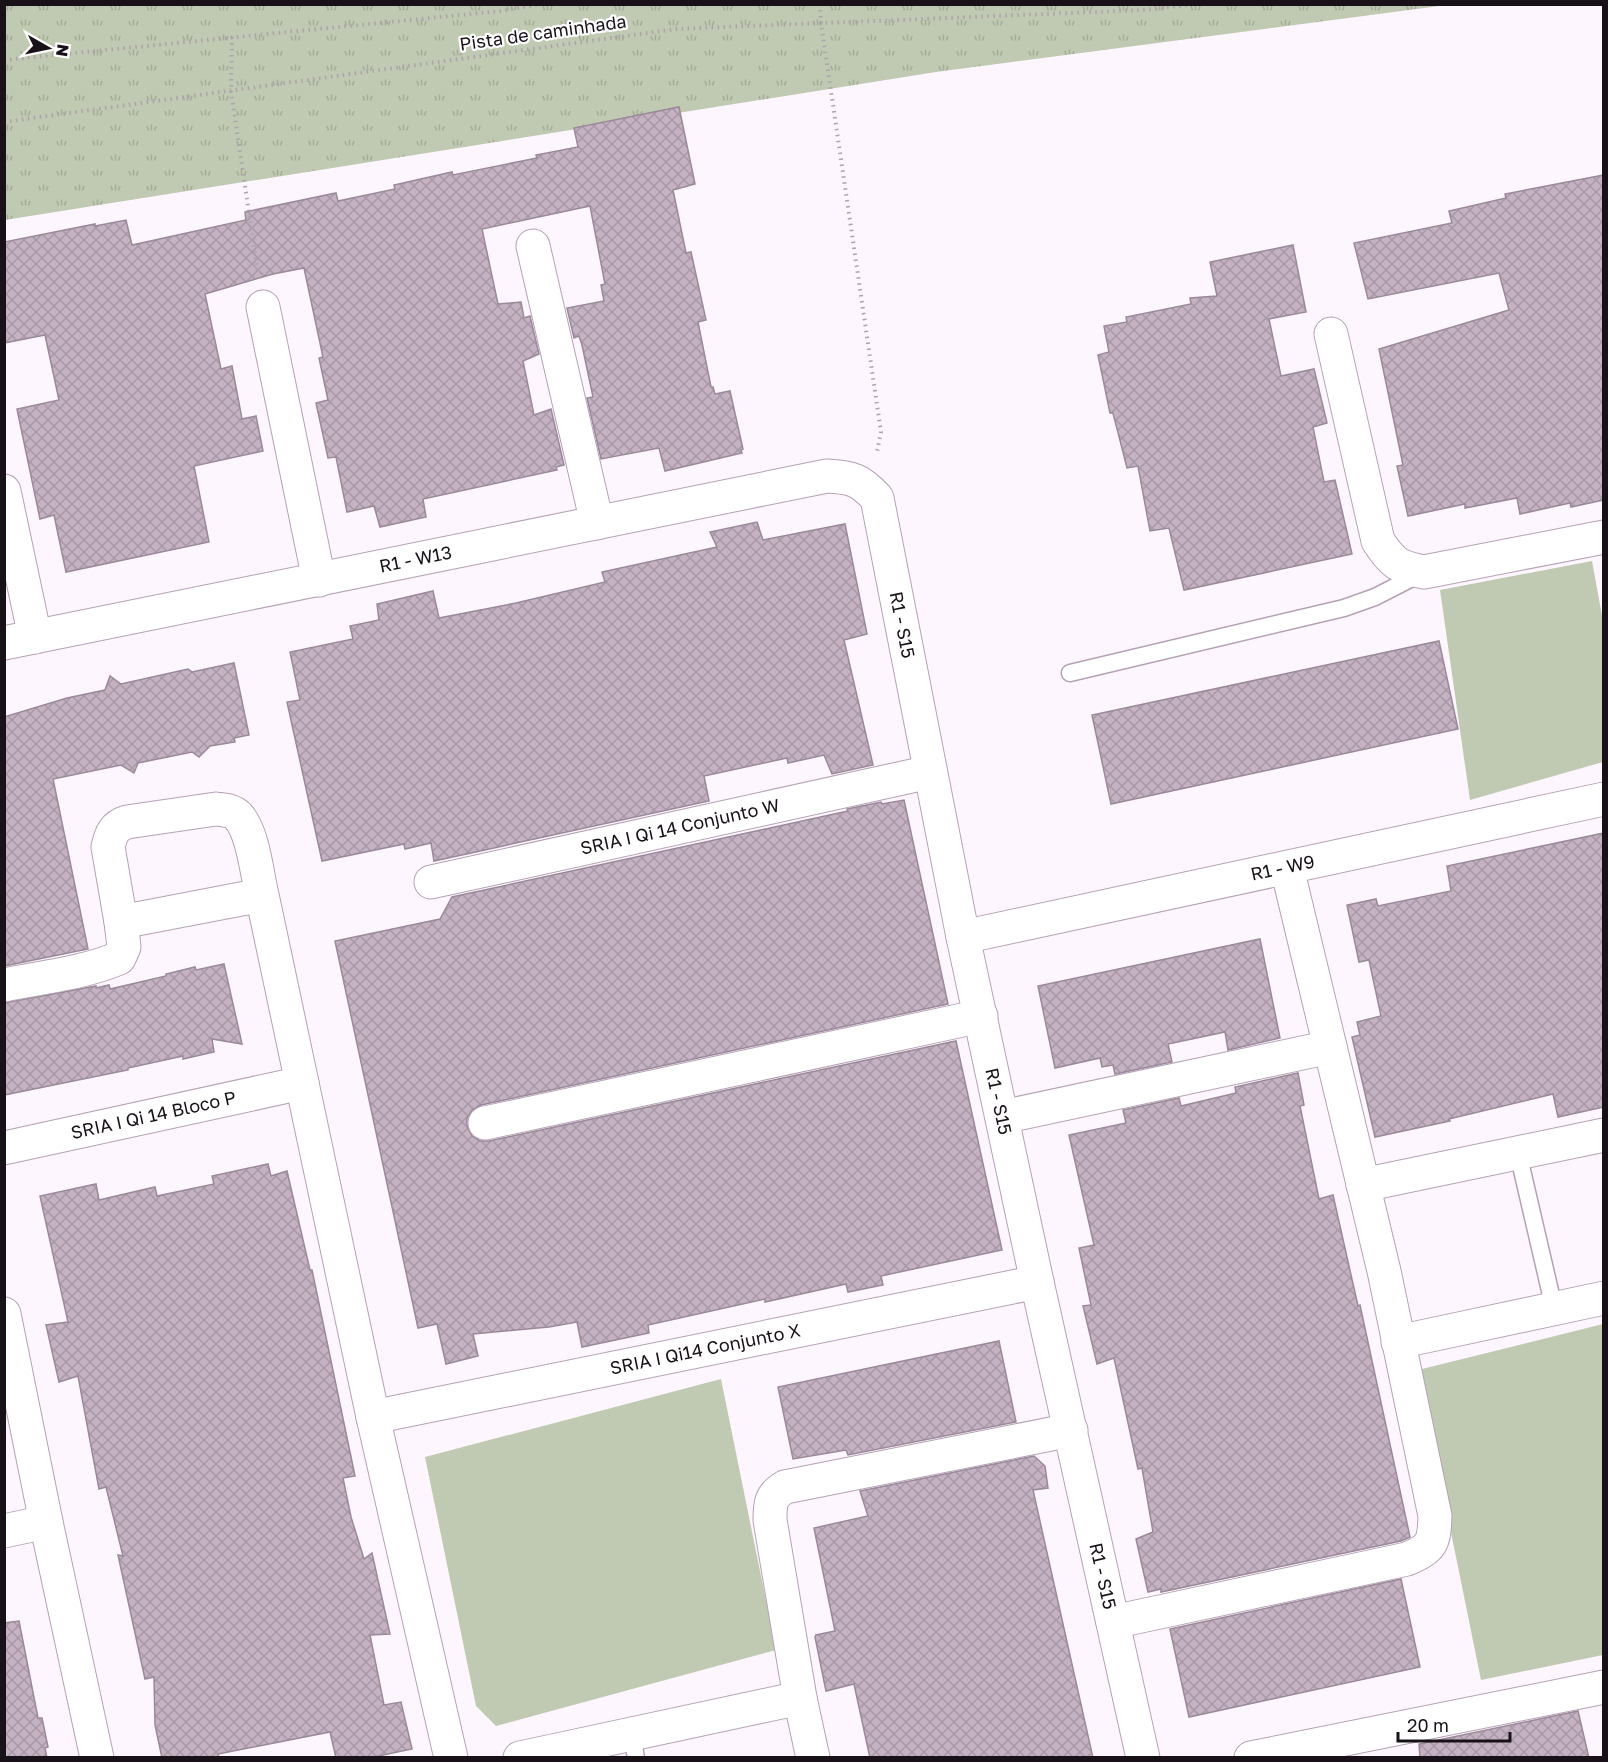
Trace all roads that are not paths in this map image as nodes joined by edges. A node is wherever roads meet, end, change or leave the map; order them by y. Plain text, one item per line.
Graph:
1 (533, 246) dead end
2 (262, 307) road end
3 (1331, 334) dead end
4 (827, 476) joint
5 (4, 491) edge
6 (597, 523) junction
7 (1604, 537) edge
8 (1424, 572) junction
9 (320, 580) junction
10 (20, 640) edge
11 (1070, 673) dead end
12 (930, 772) junction
13 (1604, 799) edge
14 (1287, 867) junction
15 (431, 882) dead end
16 (262, 895) junction
17 (121, 922) junction
18 (963, 937) junction
19 (4, 984) edge
20 (981, 1016) junction
21 (1330, 1047) junction
22 (302, 1083) junction
23 (1002, 1117) junction
24 (485, 1123) dead end
25 (1604, 1135) edge
26 (4, 1148) edge
27 (1518, 1153) junction
28 (1363, 1185) junction
29 (1037, 1282) junction
30 (1604, 1298) edge
31 (1554, 1308) junction
32 (4, 1314) edge
33 (1398, 1342) junction
34 (373, 1417) junction
35 (1071, 1430) junction
36 (46, 1522) junction
37 (4, 1531) edge
38 (1113, 1622) junction
39 (1604, 1687) edge
40 (800, 1698) junction
41 (634, 1746) edge
42 (97, 1758) edge
43 (451, 1758) edge
44 (520, 1758) edge
45 (813, 1758) edge
46 (1143, 1758) edge
47 (1251, 1758) edge

1 - 6 street
2 - 9 street
3 - 8 street
4 - 6 street, R1 - W13
4 - 12 street, R1 - S15
5 - 10 street
6 - 9 street, R1 - W13
7 - 8 street
8 - 11 lane
9 - 10 street, R1 - W13
12 - 15 street, SRIA I Qi 14 Conjunto W
12 - 18 street, R1 - S15
13 - 14 street, R1 - W9
14 - 18 street, R1 - W9
14 - 21 street
16 - 17 street
16 - 17 street
16 - 22 street
17 - 19 street
18 - 20 street, R1 - S15
20 - 23 street, R1 - S15
20 - 24 street
21 - 23 street
21 - 28 street
22 - 26 street, SRIA I Qi 14 Bloco P
22 - 34 street
23 - 29 street, R1 - S15
25 - 27 street
27 - 28 street
27 - 31 lane
28 - 33 street
29 - 34 street, SRIA I Qi14 Conjunto X
29 - 35 street, R1 - S15
30 - 31 street
31 - 33 street
32 - 36 street
33 - 38 street
34 - 43 street
35 - 38 street, R1 - S15
35 - 40 street
36 - 37 street
36 - 42 street
38 - 46 street, R1 - S15
39 - 47 street
40 - 41 street
40 - 45 street
41 - 44 street

